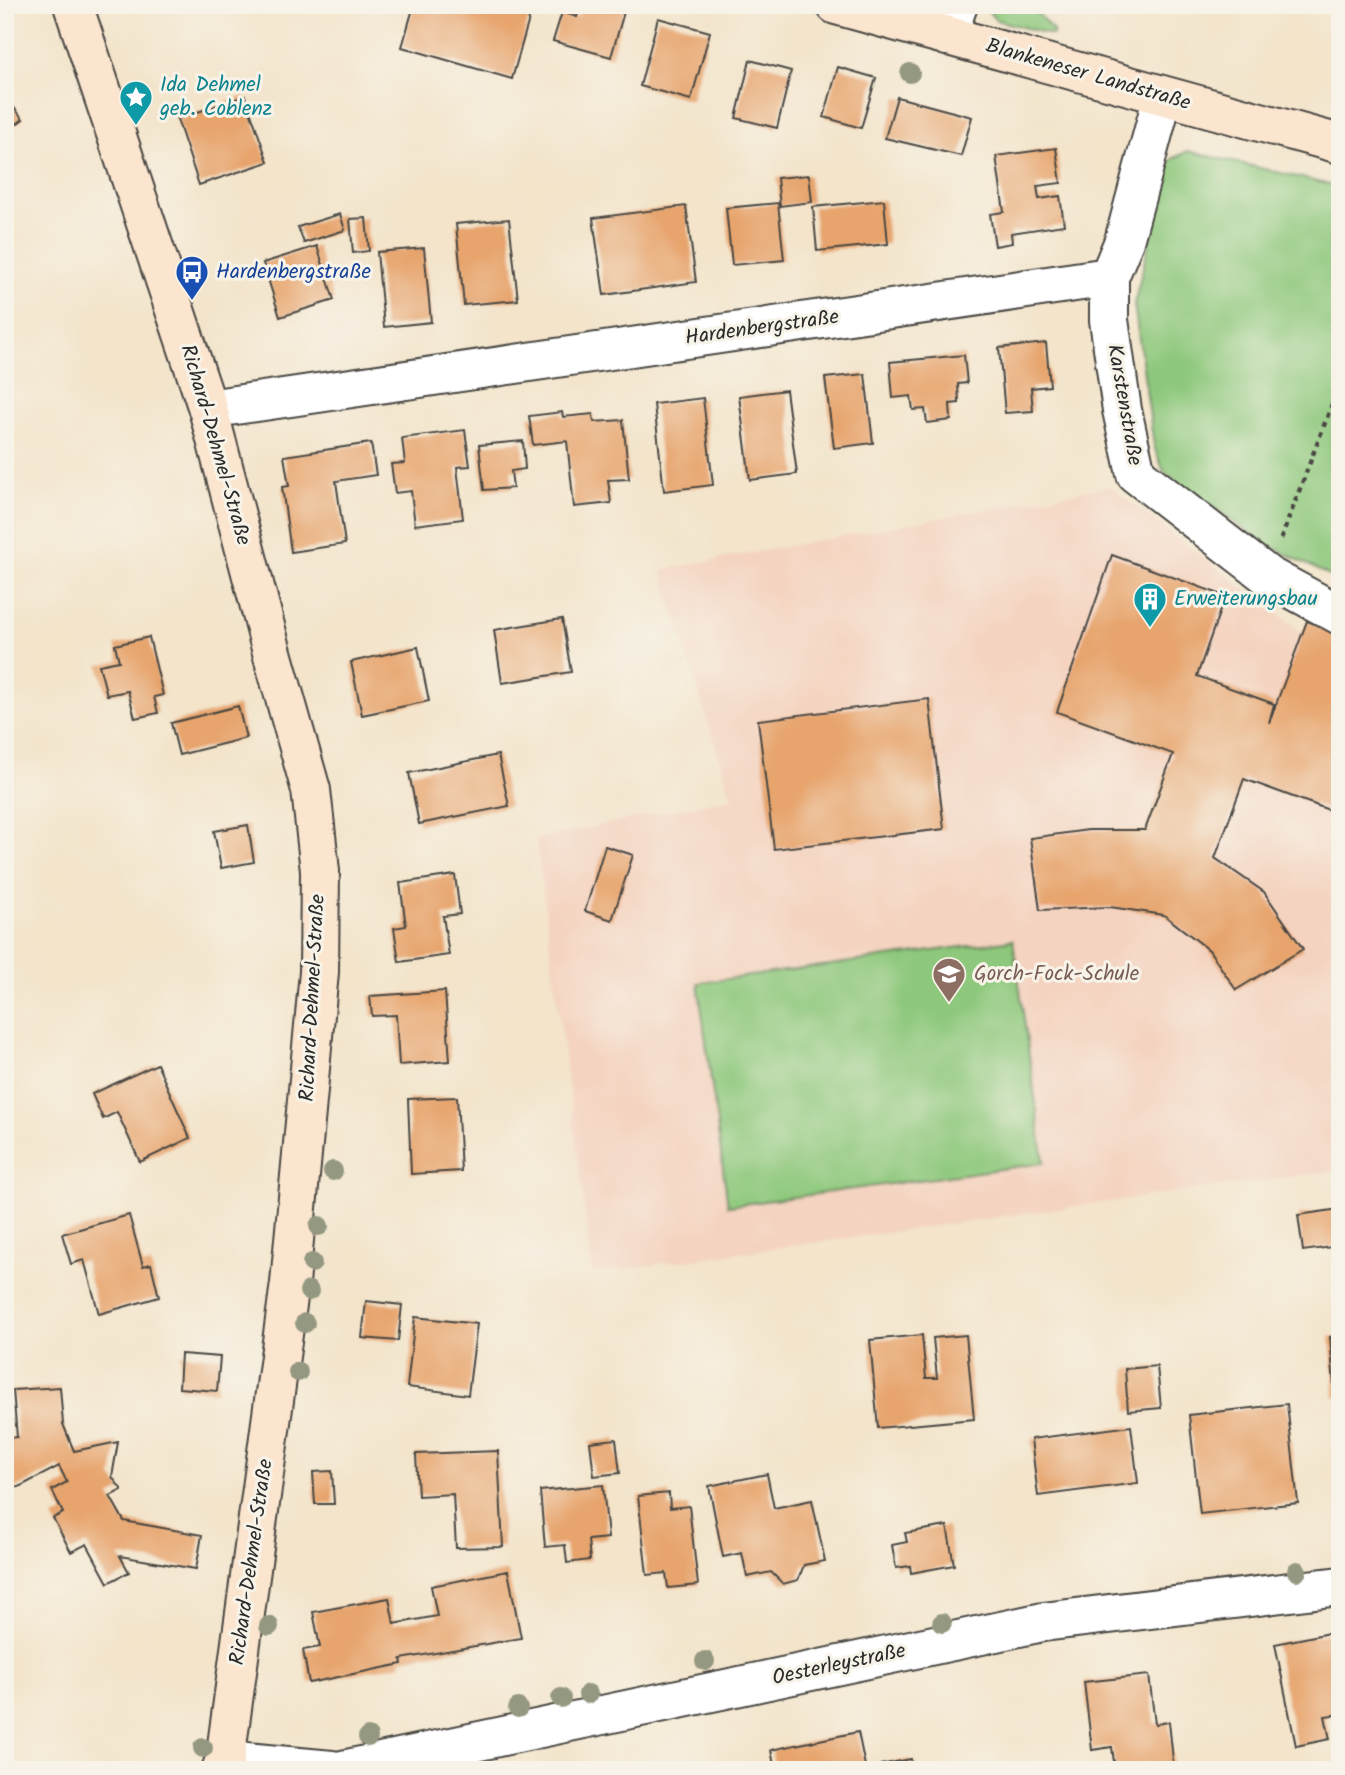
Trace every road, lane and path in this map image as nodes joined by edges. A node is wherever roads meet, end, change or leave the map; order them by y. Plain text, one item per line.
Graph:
1 (73, 5) edge
2 (836, 5) edge
3 (953, 21) edge
4 (1163, 96) junction
5 (1340, 144) edge
6 (1108, 277) junction
7 (1340, 383) edge
8 (208, 408) junction
9 (1268, 576) junction
10 (1340, 615) edge
11 (1340, 1587) edge
12 (223, 1765) edge
13 (332, 1770) edge
14 (342, 1770) edge

1 - 8 street, Richard-Dehmel-Straße
2 - 3 street, Blankeneser Landstraße
3 - 4 street, Blankeneser Landstraße
4 - 5 street, Blankeneser Landstraße
4 - 6 street, Karstenstraße
6 - 8 street, Hardenbergstraße
6 - 9 street, Karstenstraße
7 - 9 path
8 - 12 street, Richard-Dehmel-Straße
9 - 10 street, Karstenstraße
11 - 14 street, Oesterleystraße
12 - 13 street

